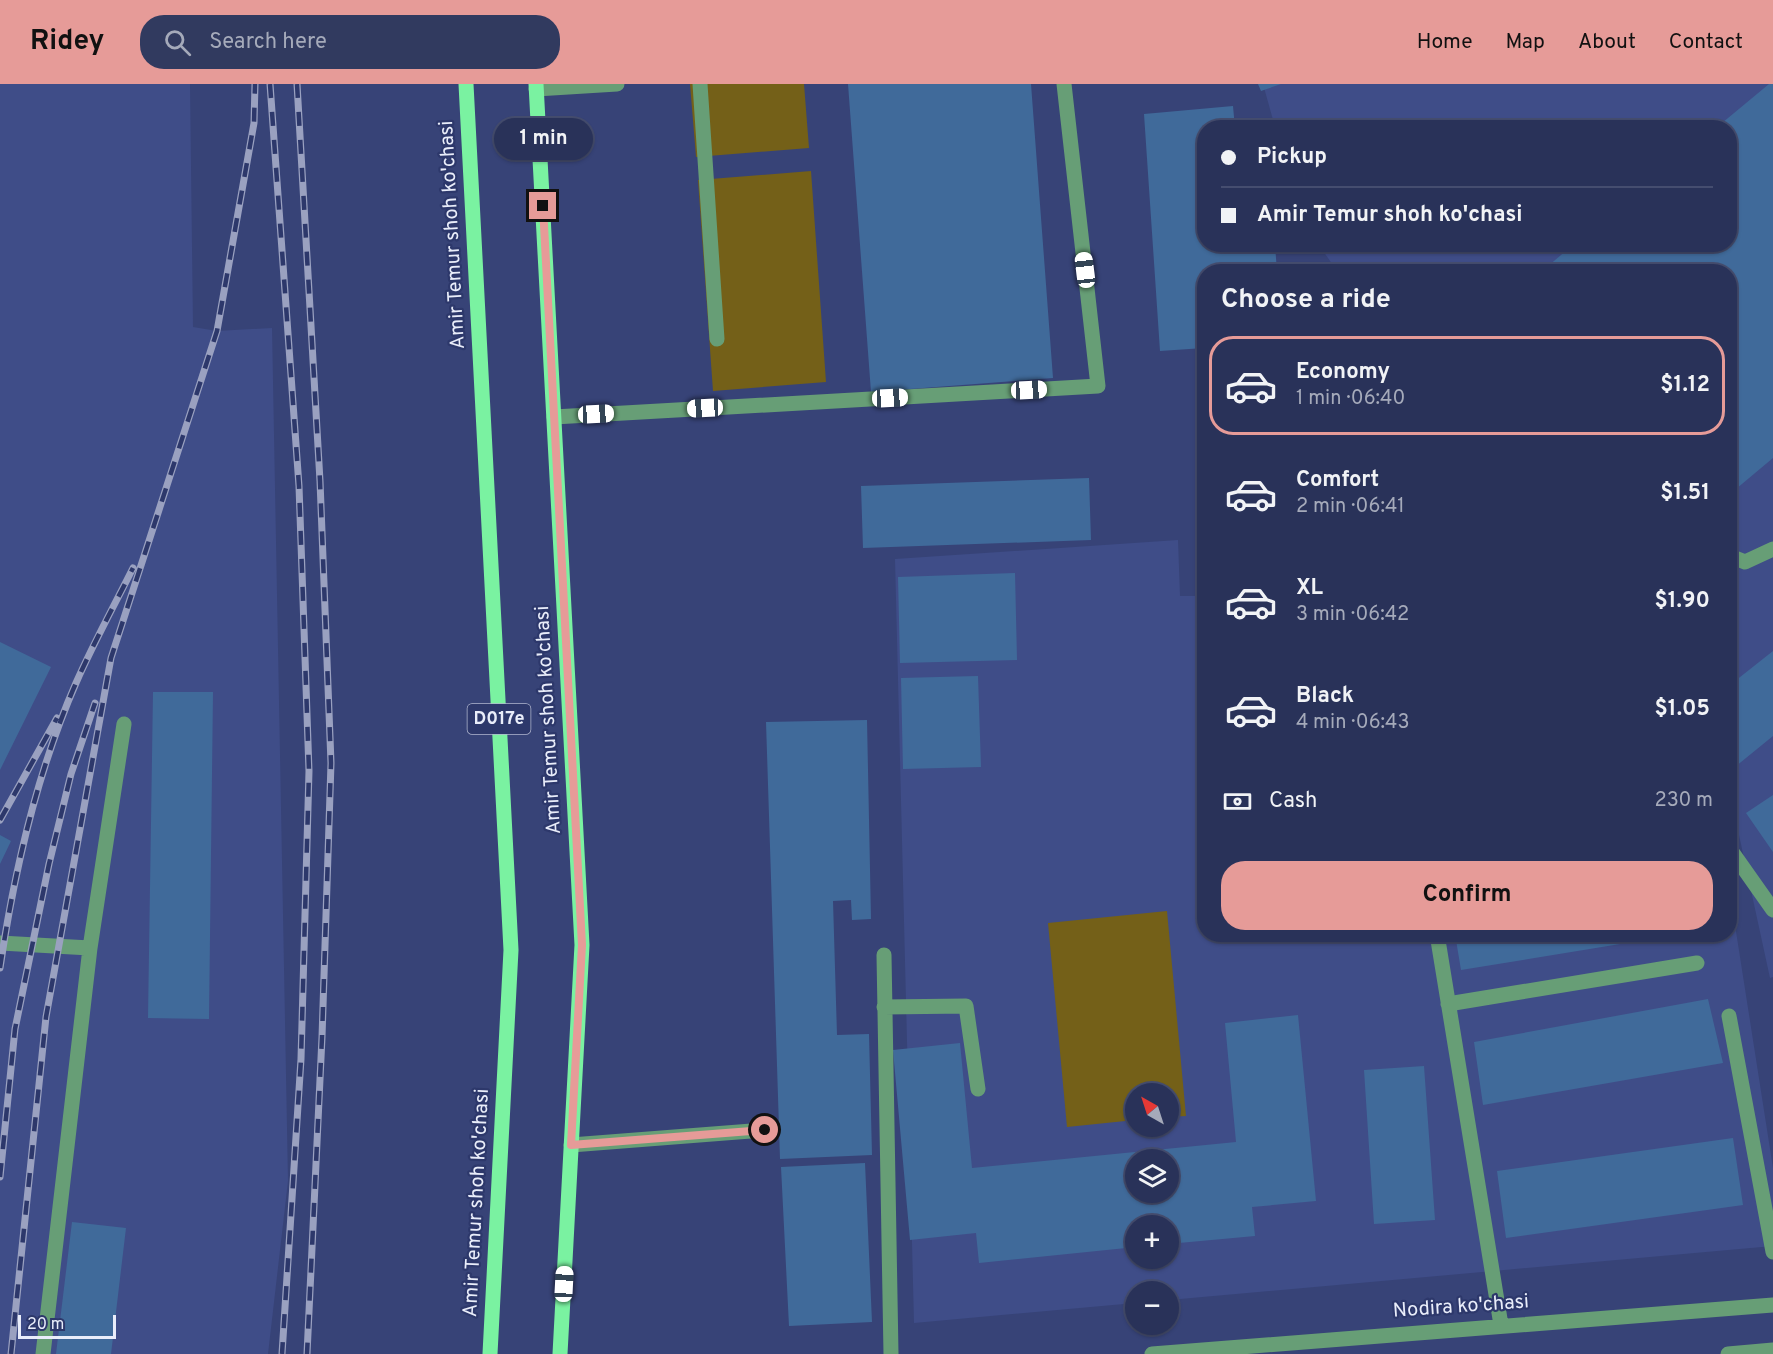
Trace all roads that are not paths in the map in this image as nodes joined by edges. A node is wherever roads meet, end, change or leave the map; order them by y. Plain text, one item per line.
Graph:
1 (466, 84) edge
2 (617, 84) edge
3 (700, 84) edge
4 (1064, 84) edge
5 (536, 86) edge
6 (717, 339) dead end
7 (554, 417) junction
8 (1773, 549) edge
9 (1737, 559) edge
10 (124, 724) dead end
11 (1737, 859) edge
12 (1773, 910) edge
13 (1438, 942) edge
14 (0, 943) edge
15 (90, 948) junction
16 (884, 955) dead end
17 (1697, 963) dead end
18 (1448, 1004) junction
19 (884, 1006) junction
20 (1729, 1016) dead end
21 (978, 1089) dead end
22 (765, 1130) dead end
23 (571, 1145) junction
24 (1773, 1252) edge
25 (1773, 1305) edge
26 (1501, 1325) junction
27 (1773, 1350) edge
28 (44, 1354) edge
29 (490, 1354) edge
30 (560, 1354) edge
31 (891, 1354) edge
32 (1152, 1354) edge
33 (1736, 1354) edge

1 - 29 main road, Amir Temur shoh ko'chasi / D017e
2 - 5 street
3 - 6 street
4 - 7 street
5 - 7 main road, Amir Temur shoh ko'chasi
7 - 23 main road, Amir Temur shoh ko'chasi
8 - 9 street
10 - 15 street
11 - 12 street
13 - 18 street
14 - 15 street
15 - 28 street
16 - 19 street
17 - 18 street
18 - 26 street
19 - 21 street
19 - 31 street
20 - 24 street
22 - 23 street
23 - 30 main road, Amir Temur shoh ko'chasi
25 - 26 street, Nodira ko'chasi
26 - 32 street, Nodira ko'chasi
27 - 33 street

